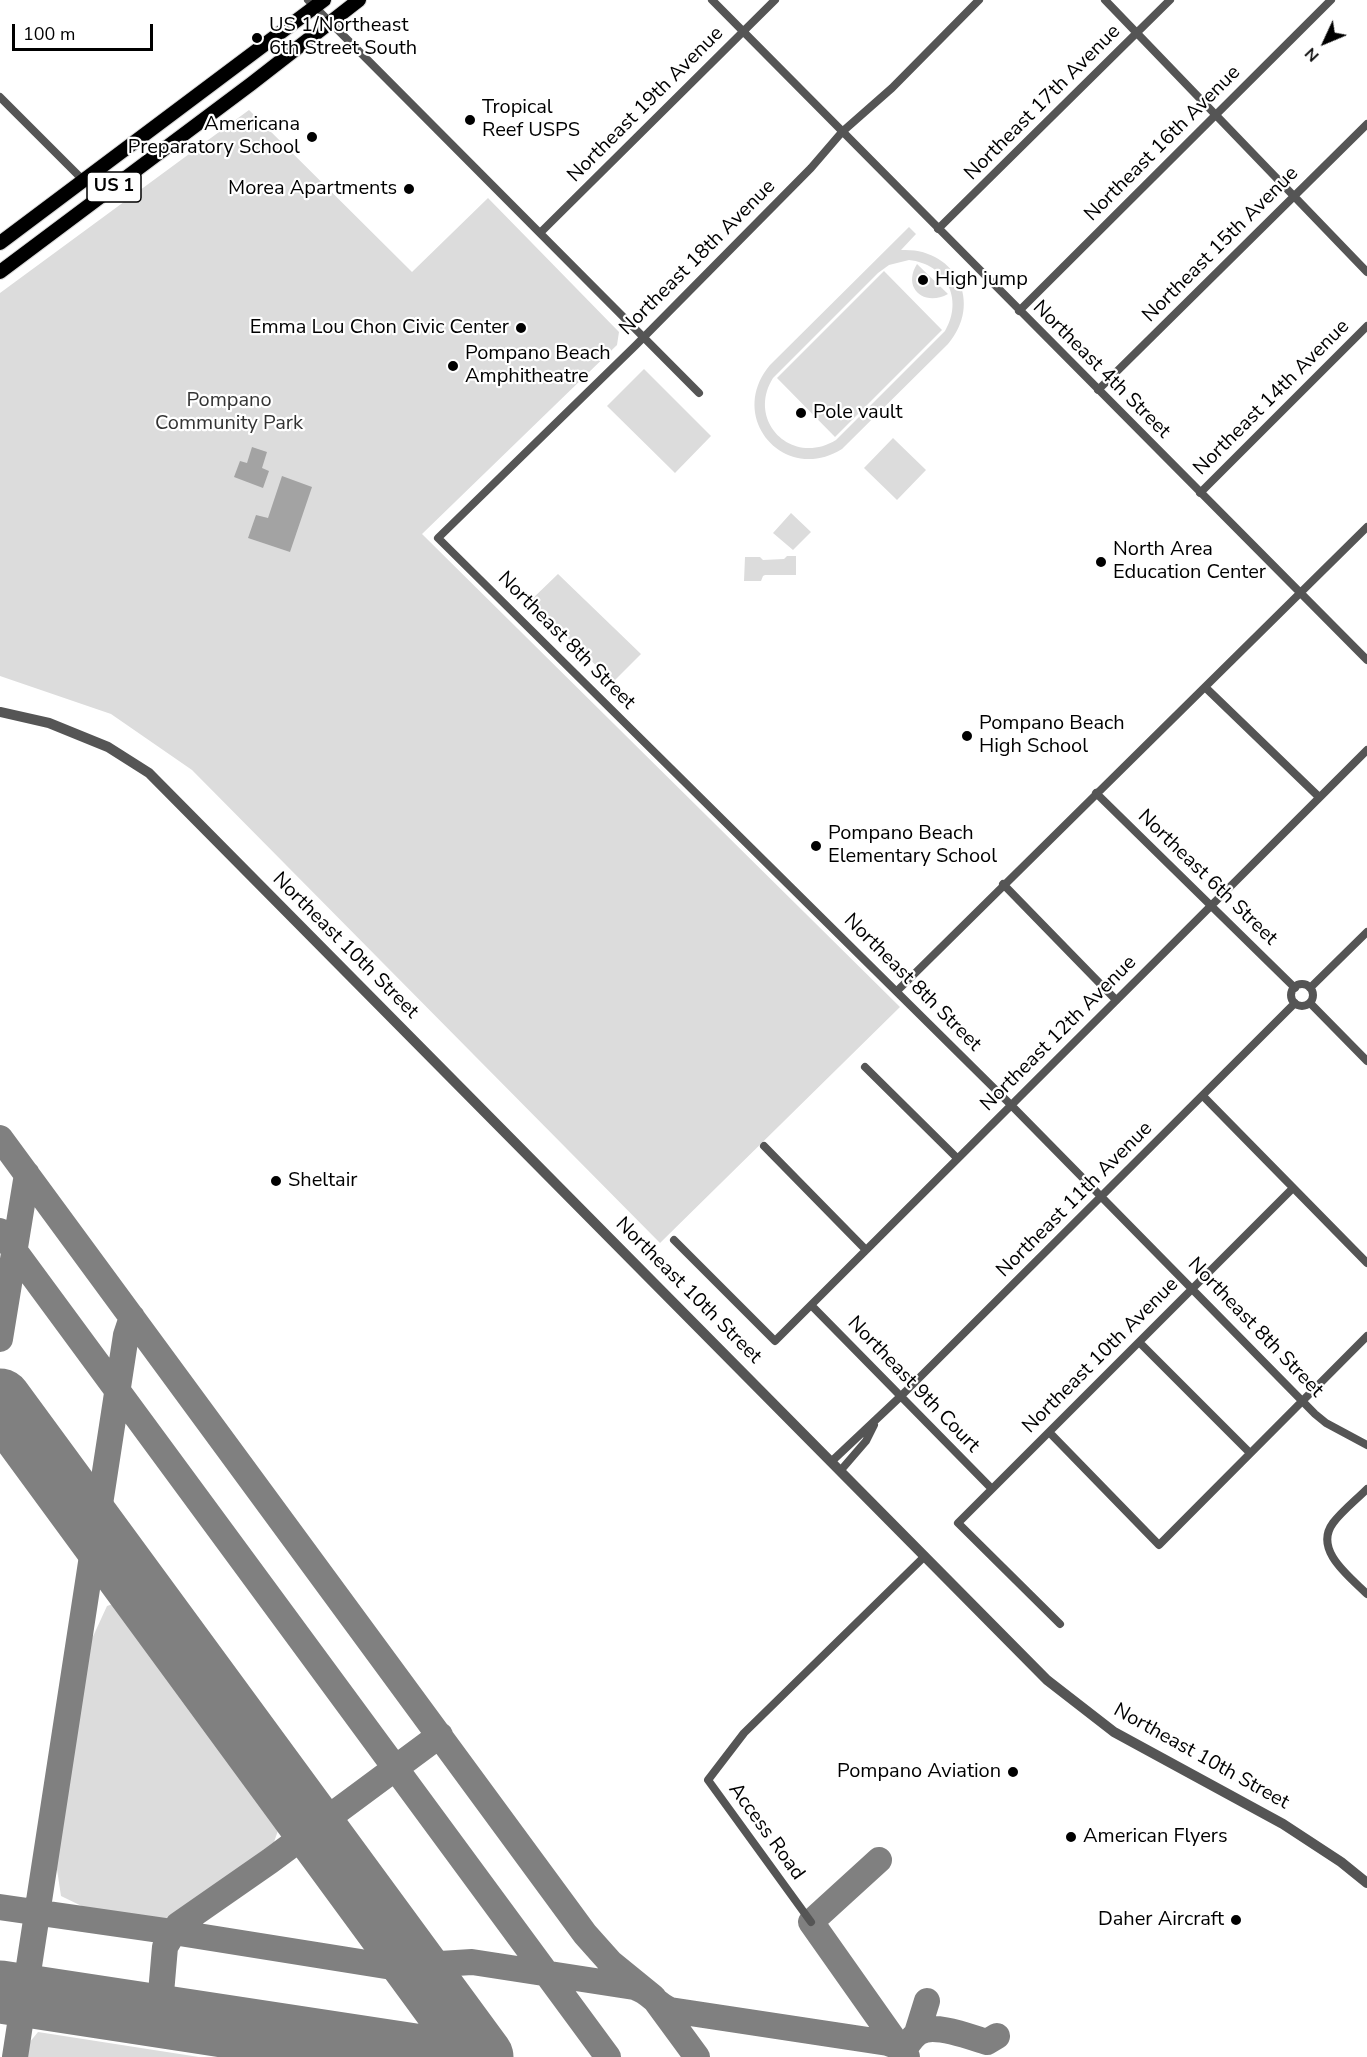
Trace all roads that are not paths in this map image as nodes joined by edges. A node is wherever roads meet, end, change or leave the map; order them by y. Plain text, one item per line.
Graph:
1 (359, 0) edge
2 (712, 0) edge
3 (775, 0) edge
4 (979, 0) edge
5 (1105, 0) edge
6 (1170, 0) edge
7 (1331, 0) edge
8 (316, 2) edge
9 (331, 23) junction
10 (743, 32) junction
11 (1137, 34) junction
12 (0, 97) edge
13 (1215, 116) junction
14 (1367, 124) edge
15 (842, 132) junction
16 (84, 181) junction
17 (1293, 197) junction
18 (938, 229) junction
19 (540, 233) junction
20 (0, 243) edge
21 (0, 272) edge
22 (1367, 272) edge
23 (1019, 311) junction
24 (1367, 326) edge
25 (644, 337) junction
26 (1098, 390) junction
27 (699, 393) dead end
28 (1200, 493) junction
29 (1367, 527) edge
30 (438, 538) joint
31 (1300, 593) junction
32 (1367, 660) edge
33 (1206, 688) junction
34 (0, 712) edge
35 (1367, 750) edge
36 (1096, 793) junction
37 (1319, 797) junction
38 (1003, 884) junction
39 (1211, 905) junction
40 (1367, 932) edge
41 (1295, 988) junction
42 (1310, 988) junction
43 (897, 992) junction
44 (1116, 1000) junction
45 (1295, 1003) junction
46 (1310, 1003) junction
47 (1367, 1061) edge
48 (865, 1067) dead end
49 (1203, 1096) junction
50 (1011, 1105) junction
51 (764, 1146) dead end
52 (957, 1158) junction
53 (1293, 1188) junction
54 (1102, 1196) junction
55 (674, 1240) dead end
56 (866, 1250) junction
57 (1367, 1263) edge
58 (1193, 1287) junction
59 (811, 1305) junction
60 (1367, 1336) edge
61 (1139, 1342) junction
62 (902, 1396) junction
63 (1303, 1401) junction
64 (877, 1419) junction
65 (1049, 1432) junction
66 (1367, 1445) edge
67 (1250, 1453) junction
68 (832, 1461) junction
69 (841, 1470) junction
70 (992, 1489) junction
71 (1367, 1489) edge
72 (925, 1556) junction
73 (1367, 1594) edge
74 (1060, 1624) dead end
75 (1367, 1883) edge
76 (811, 1922) dead end

1 - 9 main road, US 1
2 - 10 street, Northeast 4th Street
3 - 10 street, Northeast 19th Avenue
4 - 15 street, Northeast 18th Avenue
5 - 11 street
6 - 11 street, Northeast 17th Avenue
7 - 13 street, Northeast 16th Avenue
8 - 9 street
8 - 16 main road, US 1
9 - 19 street
9 - 21 main road, US 1
10 - 15 street, Northeast 4th Street
10 - 19 street, Northeast 19th Avenue
11 - 13 street
11 - 18 street, Northeast 17th Avenue
12 - 16 street
13 - 17 street
13 - 23 street, Northeast 16th Avenue
14 - 17 street, Northeast 15th Avenue
15 - 18 street, Northeast 4th Street
15 - 25 street, Northeast 18th Avenue
16 - 20 main road, US 1
17 - 22 street
17 - 26 street, Northeast 15th Avenue
18 - 23 street, Northeast 4th Street
19 - 25 street
23 - 26 street, Northeast 4th Street
24 - 28 street, Northeast 14th Avenue
25 - 27 street
25 - 30 street, Northeast 18th Avenue
26 - 28 street, Northeast 4th Street
28 - 31 street, Northeast 4th Street
29 - 31 street
30 - 43 street, Northeast 8th Street
31 - 32 street, Northeast 4th Street
31 - 33 street
33 - 36 street
33 - 37 street
34 - 68 street, Northeast 10th Street
35 - 37 street, Northeast 12th Avenue
36 - 38 street
36 - 39 street, Northeast 6th Street
37 - 39 street, Northeast 12th Avenue
38 - 43 street
38 - 44 street
39 - 41 street, Northeast 6th Street
39 - 44 street, Northeast 12th Avenue
40 - 42 street
41 - 42 street
41 - 45 street
42 - 46 street
43 - 50 street, Northeast 8th Street
44 - 50 street, Northeast 12th Avenue
45 - 46 street
45 - 49 street, Northeast 11th Avenue
46 - 47 street
48 - 52 street
49 - 53 street
49 - 54 street, Northeast 11th Avenue
50 - 52 street, Northeast 12th Avenue
50 - 54 street, Northeast 8th Street
51 - 56 street
52 - 56 street, Northeast 12th Avenue
53 - 57 street
53 - 58 street, Northeast 10th Avenue
54 - 58 street, Northeast 8th Street
54 - 62 street, Northeast 11th Avenue
55 - 59 street, Northeast 12th Avenue
56 - 59 street, Northeast 12th Avenue
58 - 61 street, Northeast 10th Avenue
58 - 63 street, Northeast 8th Street
59 - 62 street, Northeast 9th Court
60 - 63 street
61 - 65 street, Northeast 10th Avenue
61 - 67 street
62 - 64 street, Northeast 11th Avenue
62 - 70 street, Northeast 9th Court
63 - 66 street, Northeast 8th Street
63 - 67 street
64 - 68 street, Northeast 11th Avenue
64 - 69 street, Northeast 11th Avenue
65 - 67 street
65 - 70 street, Northeast 10th Avenue
68 - 69 street, Northeast 10th Street
69 - 72 street, Northeast 10th Street
70 - 74 street, Northeast 10th Avenue
71 - 73 street
72 - 75 street, Northeast 10th Street
72 - 76 street, Access Road

